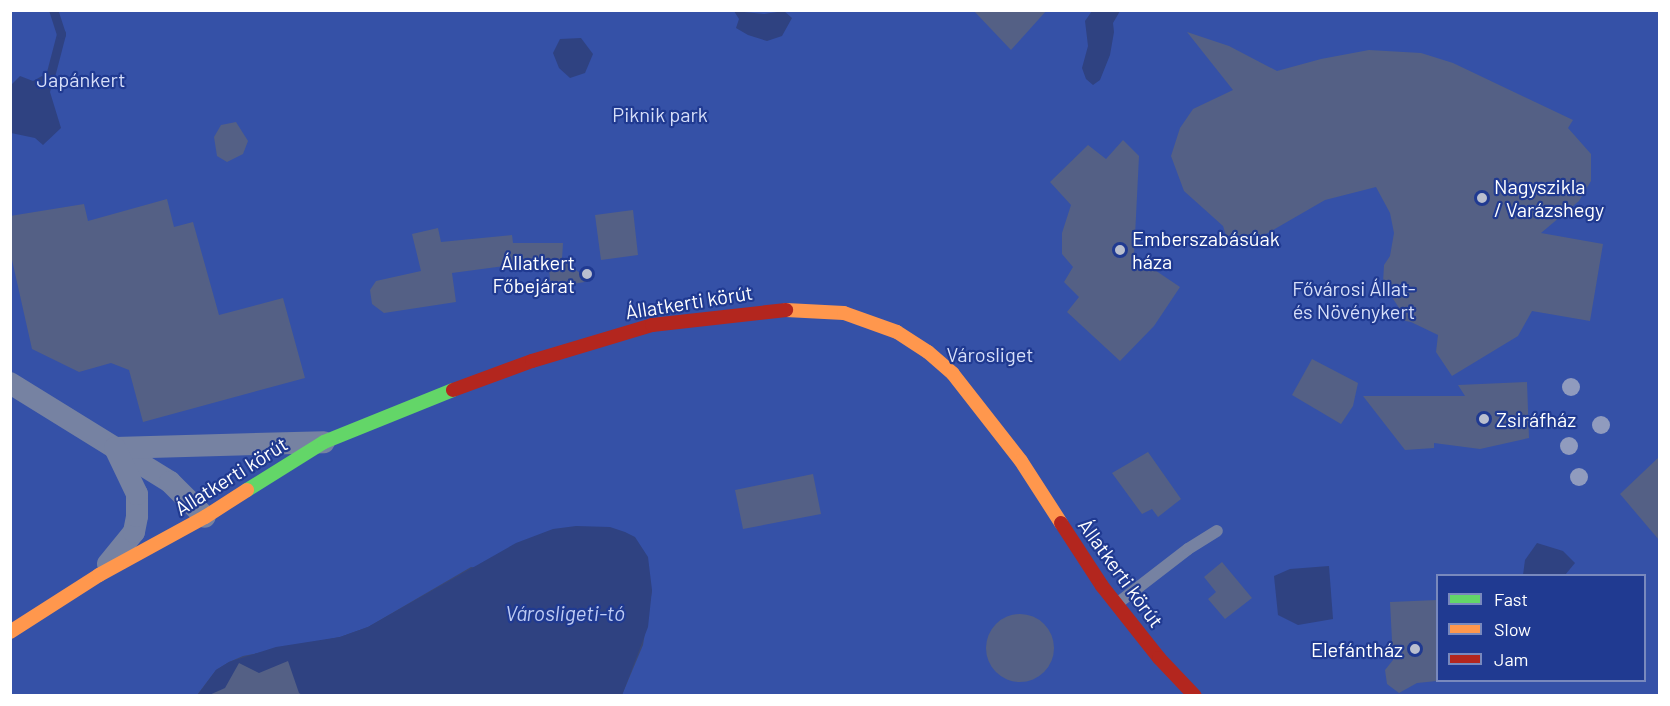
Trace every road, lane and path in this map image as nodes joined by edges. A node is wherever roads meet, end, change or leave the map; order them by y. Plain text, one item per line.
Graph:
1 (10, 383) edge
2 (324, 442) junction
3 (115, 448) junction
4 (205, 517) junction
5 (1217, 531) dead end
6 (99, 575) junction
7 (1117, 604) junction
8 (10, 632) edge
9 (1195, 696) edge

1 - 3 street
2 - 3 street
2 - 4 street, Állatkerti körút
2 - 7 street, Állatkerti körút
3 - 4 street
3 - 6 street
4 - 6 street, Állatkerti körút
5 - 7 lane
6 - 8 street, Állatkerti körút
7 - 9 street, Állatkerti körút

